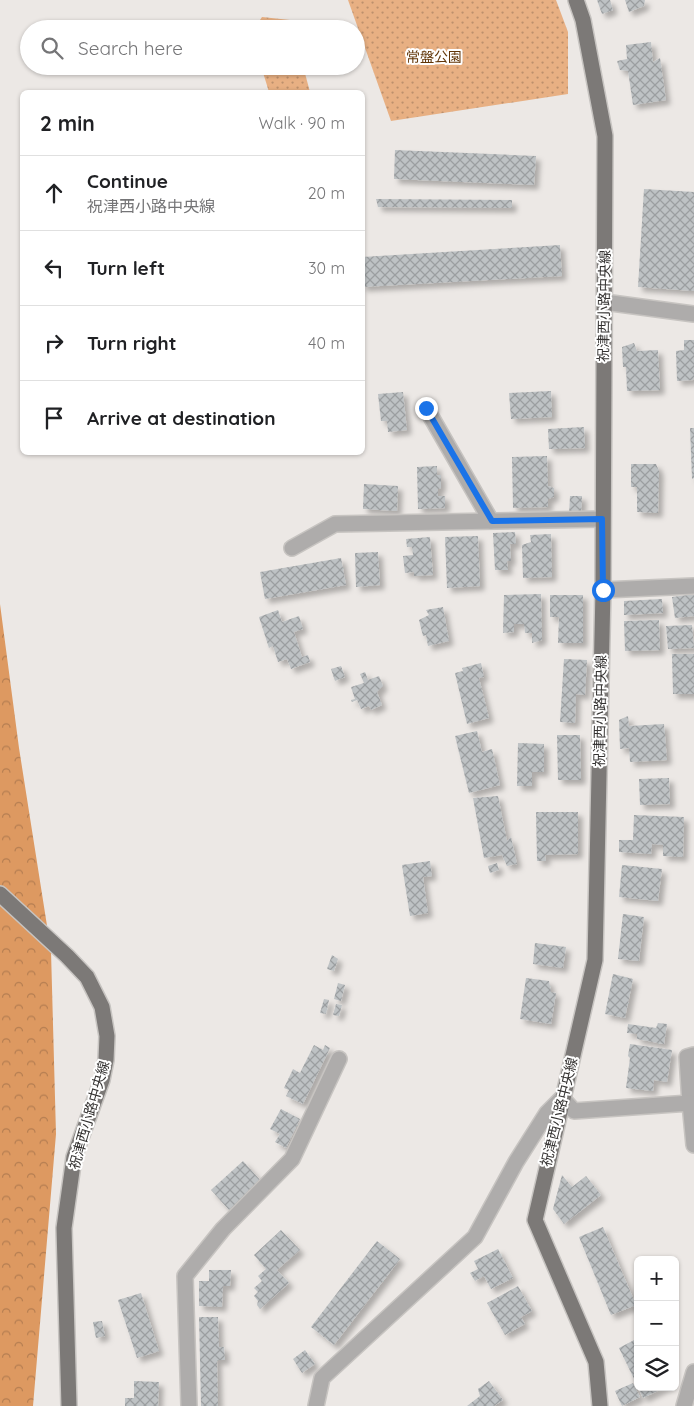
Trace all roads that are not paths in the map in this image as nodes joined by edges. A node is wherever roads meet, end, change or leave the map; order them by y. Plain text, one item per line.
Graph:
1 (576, 0) edge
2 (604, 302) junction
3 (694, 314) edge
4 (426, 408) dead end
5 (602, 519) junction
6 (492, 521) junction
7 (292, 548) dead end
8 (694, 586) edge
9 (603, 590) junction
10 (0, 894) edge
11 (694, 1054) edge
12 (339, 1059) dead end
13 (562, 1098) junction
14 (690, 1103) junction
15 (694, 1145) edge
16 (694, 1372) edge
17 (69, 1406) edge
18 (189, 1406) edge
19 (316, 1406) edge
20 (600, 1406) edge
21 (684, 1406) edge

1 - 2 main road, 祝津西小路中央線
2 - 3 street
2 - 5 main road, 祝津西小路中央線
4 - 6 street
5 - 6 street
5 - 9 main road, 祝津西小路中央線
6 - 7 street
8 - 9 street
9 - 13 main road, 祝津西小路中央線
10 - 17 main road, 祝津西小路中央線
11 - 14 street
12 - 18 street
13 - 14 street
13 - 19 street
13 - 20 main road, 祝津西小路中央線
14 - 15 street
16 - 21 street

